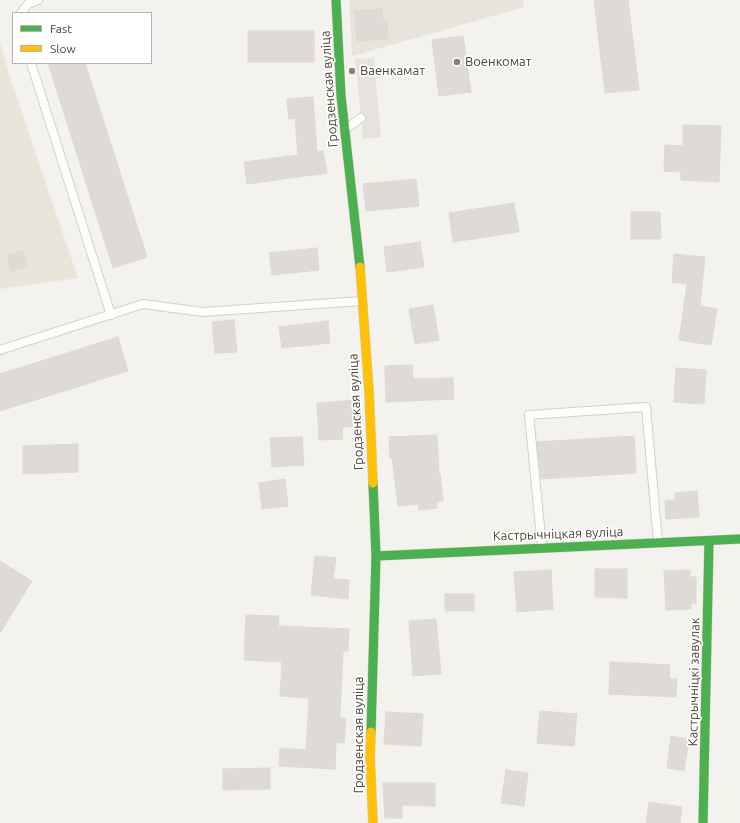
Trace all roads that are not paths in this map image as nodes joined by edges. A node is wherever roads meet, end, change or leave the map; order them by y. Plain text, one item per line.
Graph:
1 (38, 0) edge
2 (336, 0) edge
3 (22, 12) edge
4 (31, 64) edge
5 (361, 118) dead end
6 (345, 130) junction
7 (363, 301) junction
8 (111, 315) junction
9 (0, 350) edge
10 (740, 539) edge
11 (709, 541) junction
12 (658, 543) junction
13 (542, 547) junction
14 (376, 556) junction
15 (373, 823) edge
16 (703, 823) edge

1 - 3 lane
2 - 6 street, Гродзенская вуліца
4 - 8 lane
5 - 6 lane
6 - 7 street, Гродзенская вуліца
7 - 8 lane
7 - 14 street, Гродзенская вуліца
8 - 9 lane
10 - 11 street, Кастрычніцкая вуліца
11 - 12 street, Кастрычніцкая вуліца
11 - 16 street, Кастрычніцкі завулак
12 - 13 street, Кастрычніцкая вуліца
12 - 13 lane
13 - 14 street, Кастрычніцкая вуліца
14 - 15 street, Гродзенская вуліца

